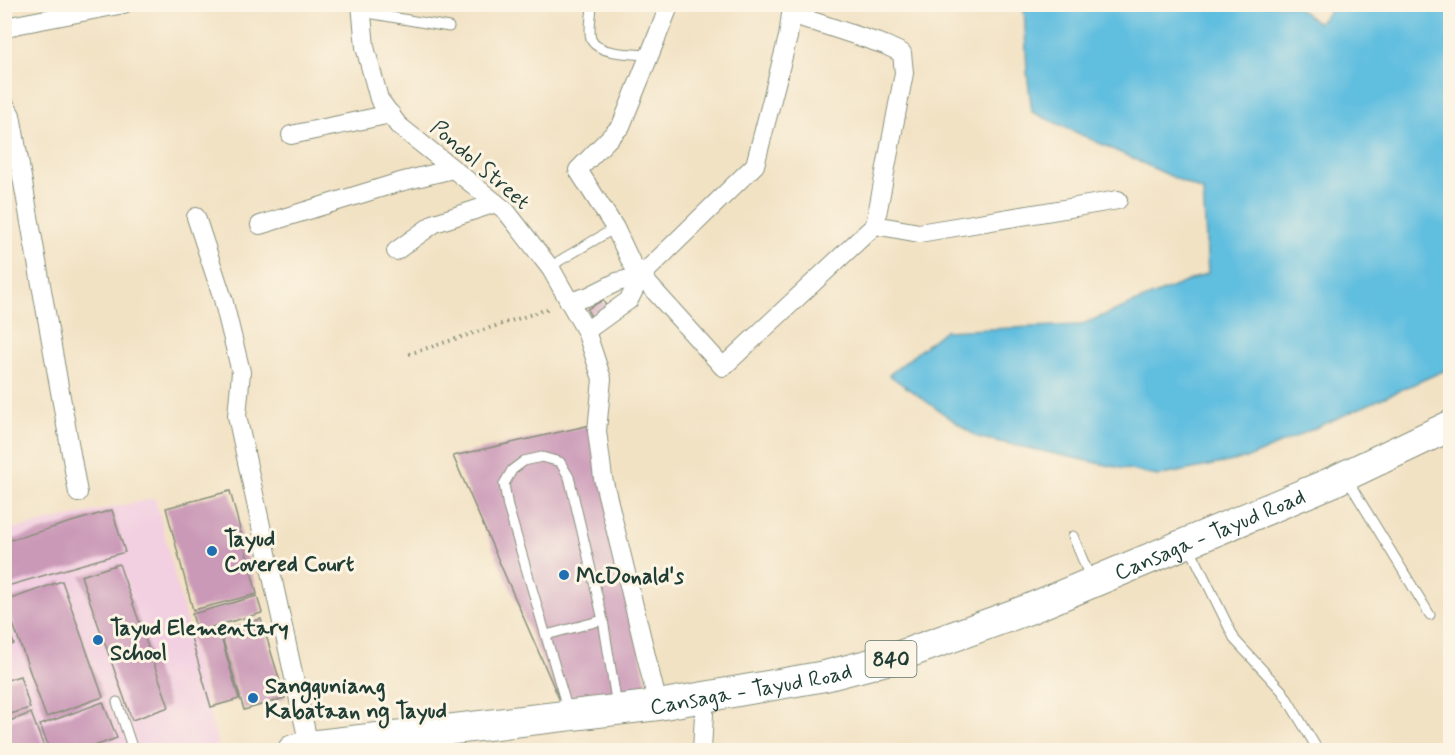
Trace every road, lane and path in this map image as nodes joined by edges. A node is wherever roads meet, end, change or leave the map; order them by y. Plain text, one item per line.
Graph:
1 (124, 4) edge
2 (592, 4) edge
3 (670, 4) edge
4 (362, 8) edge
5 (793, 9) edge
6 (449, 27) dead end
7 (4, 30) edge
8 (650, 55) junction
9 (4, 103) edge
10 (391, 114) junction
11 (291, 135) dead end
12 (453, 169) junction
13 (1118, 200) dead end
14 (496, 203) junction
15 (196, 217) dead end
16 (260, 225) dead end
17 (875, 225) junction
18 (615, 228) junction
19 (396, 251) dead end
20 (551, 269) junction
21 (641, 276) junction
22 (569, 302) junction
23 (586, 332) junction
24 (409, 354) dead end
25 (1450, 426) edge
26 (1345, 476) junction
27 (78, 493) dead end
28 (1073, 536) dead end
29 (1187, 542) junction
30 (1092, 582) junction
31 (1430, 615) dead end
32 (603, 620) junction
33 (546, 635) junction
34 (705, 696) junction
35 (117, 702) dead end
36 (658, 705) junction
37 (617, 709) junction
38 (570, 714) junction
39 (301, 748) edge
40 (133, 750) edge
41 (702, 750) edge
42 (1318, 750) edge

1 - 7 street
2 - 8 lane
3 - 8 street
4 - 6 lane
4 - 10 street, Pondol Street
5 - 17 street
5 - 21 street
8 - 18 street
9 - 27 street
10 - 11 street
10 - 12 street, Pondol Street
12 - 14 street, Pondol Street
12 - 16 street
13 - 17 street
14 - 19 street
14 - 20 street, Pondol Street
15 - 39 street
17 - 21 street
18 - 20 lane
18 - 21 street
20 - 22 street, Pondol Street
21 - 22 street
21 - 23 street
22 - 23 street, Pondol Street
22 - 24 path
23 - 36 street, Pondol Street
25 - 26 highway, Cansaga - Tayud Road / 840
26 - 29 highway, Cansaga - Tayud Road / 840
26 - 31 lane
28 - 30 lane
29 - 30 highway, Cansaga - Tayud Road / 840
29 - 42 lane
30 - 34 highway, Cansaga - Tayud Road / 840
32 - 33 lane
32 - 33 lane
32 - 37 lane
33 - 38 lane
34 - 36 highway, Cansaga - Tayud Road / 840
34 - 41 street
35 - 40 lane
36 - 37 highway, Cansaga - Tayud Road / 840
37 - 38 highway, Cansaga - Tayud Road / 840
38 - 39 highway, Cansaga - Tayud Road / 840

